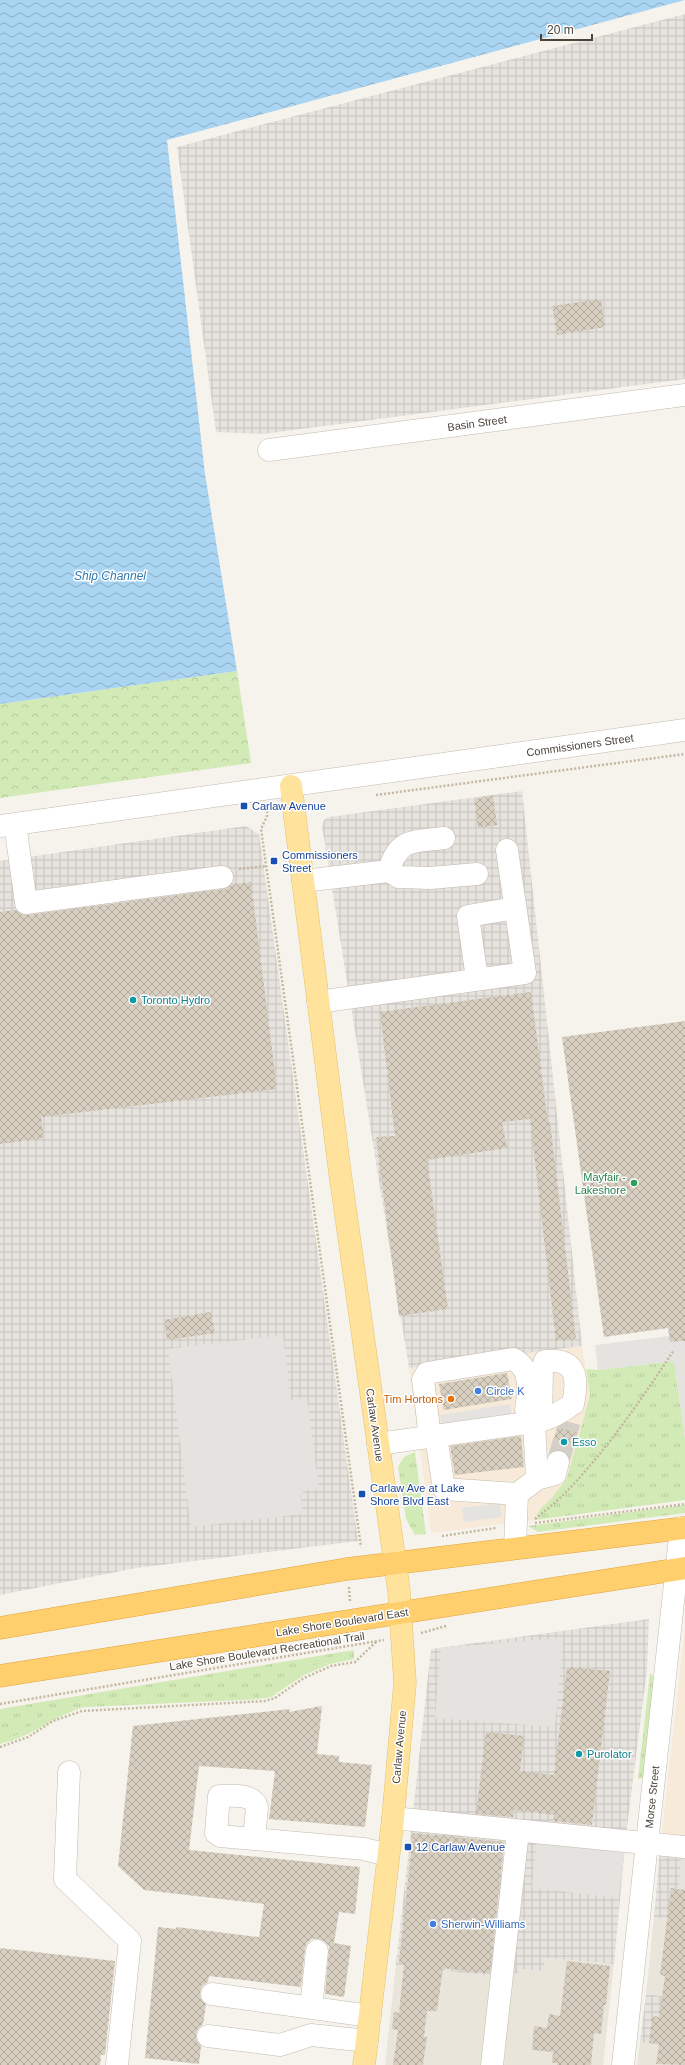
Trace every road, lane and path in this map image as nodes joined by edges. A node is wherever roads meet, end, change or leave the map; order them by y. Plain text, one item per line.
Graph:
1 (685, 395) edge
2 (269, 450) dead end
3 (685, 730) edge
4 (685, 754) edge
5 (292, 795) junction
6 (373, 795) dead end
7 (267, 810) dead end
8 (267, 816) dead end
9 (7, 825) edge
10 (444, 838) dead end
11 (507, 850) dead end
12 (266, 866) junction
13 (389, 871) junction
14 (227, 874) joint
15 (477, 874) dead end
16 (303, 881) junction
17 (515, 908) junction
18 (477, 979) junction
19 (318, 1002) junction
20 (674, 1350) dead end
21 (536, 1422) junction
22 (433, 1436) junction
23 (378, 1444) junction
24 (558, 1462) tunnel mouth
25 (537, 1480) junction
26 (517, 1494) junction
27 (685, 1504) edge
28 (523, 1525) junction
29 (683, 1528) edge
30 (438, 1537) dead end
31 (361, 1547) dead end
32 (515, 1548) junction
33 (394, 1562) junction
34 (681, 1568) edge
35 (402, 1613) junction
36 (451, 1624) dead end
37 (0, 1628) edge
38 (431, 1632) dead end
39 (0, 1676) edge
40 (0, 1704) edge
41 (0, 1747) edge
42 (69, 1772) dead end
43 (392, 1818) junction
44 (518, 1831) junction
45 (254, 1839) dead end
46 (647, 1843) junction
47 (685, 1847) edge
48 (388, 1855) junction
49 (317, 1951) dead end
50 (212, 1994) dead end
51 (311, 2008) junction
52 (370, 2016) junction
53 (208, 2036) dead end
54 (367, 2041) junction
55 (117, 2065) edge
56 (364, 2065) edge
57 (492, 2065) edge
58 (623, 2065) edge

1 - 2 street, Basin Street
3 - 5 street, Commissioners Street
4 - 6 path
5 - 7 path
5 - 9 street, Commissioners Street
5 - 16 main road, Carlaw Avenue
8 - 12 path
9 - 14 street
10 - 13 street
11 - 17 street
12 - 14 path
12 - 31 path
13 - 15 street
13 - 16 street
16 - 19 main road, Carlaw Avenue
17 - 18 street
17 - 18 street
18 - 19 street
19 - 23 main road, Carlaw Avenue
20 - 28 path
21 - 21 street
21 - 22 street
21 - 22 street
21 - 25 street
22 - 23 street
22 - 26 street
23 - 33 main road, Carlaw Avenue
24 - 25 street
25 - 26 street
26 - 28 street
27 - 28 path
28 - 30 path
28 - 32 street
29 - 32 highway
29 - 34 street, Morse Street
32 - 33 highway
33 - 35 main road, Carlaw Avenue
33 - 37 highway
34 - 35 highway, Lake Shore Boulevard East
34 - 46 street, Morse Street
35 - 39 highway, Lake Shore Boulevard East
35 - 43 main road, Carlaw Avenue
36 - 38 path
40 - 41 path, Lake Shore Boulevard Recreational Trail
42 - 55 street
43 - 44 street
43 - 48 main road, Carlaw Avenue
44 - 46 street
44 - 57 street
45 - 48 street
46 - 47 street
46 - 58 street, Morse Street
48 - 52 main road, Carlaw Avenue
49 - 51 street
50 - 51 street
51 - 52 street
52 - 54 main road, Carlaw Avenue
53 - 54 street
54 - 56 main road, Carlaw Avenue

